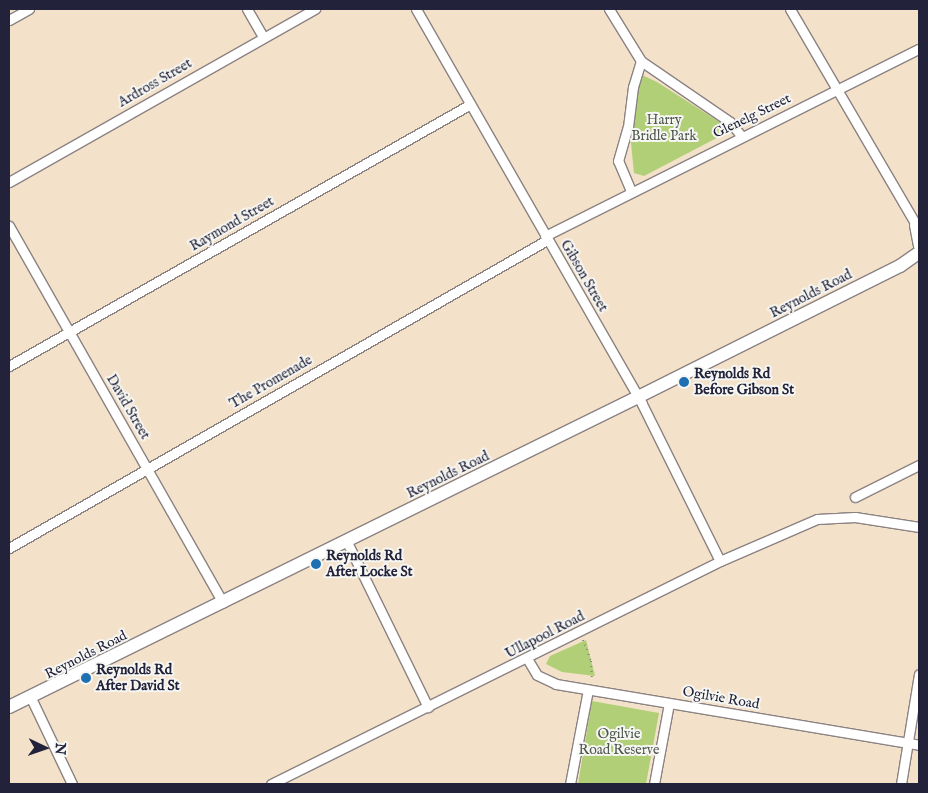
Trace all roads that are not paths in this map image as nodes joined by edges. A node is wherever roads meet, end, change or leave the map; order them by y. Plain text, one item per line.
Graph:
1 (29, 9) edge
2 (247, 9) edge
3 (315, 9) edge
4 (416, 9) edge
5 (609, 9) edge
6 (790, 9) edge
7 (9, 20) edge
8 (263, 37) junction
9 (919, 49) edge
10 (641, 61) junction
11 (836, 90) junction
12 (469, 104) junction
13 (742, 137) junction
14 (9, 182) edge
15 (631, 191) junction
16 (9, 226) edge
17 (917, 228) edge
18 (546, 238) junction
19 (919, 254) edge
20 (68, 332) junction
21 (9, 366) edge
22 (638, 397) junction
23 (919, 465) edge
24 (148, 468) junction
25 (855, 497) dead end
26 (919, 527) edge
27 (347, 542) junction
28 (9, 548) edge
29 (720, 561) junction
30 (223, 602) junction
31 (528, 660) junction
32 (919, 674) edge
33 (588, 690) junction
34 (31, 698) junction
35 (669, 703) junction
36 (9, 707) edge
37 (428, 707) junction
38 (908, 743) junction
39 (919, 745) edge
40 (72, 784) edge
41 (271, 784) edge
42 (570, 784) edge
43 (654, 784) edge
44 (901, 784) edge

1 - 7 street
2 - 8 street
3 - 8 street, Ardross Street
4 - 12 street, Gibson Street
5 - 10 street
6 - 11 street
8 - 14 street, Ardross Street
9 - 11 street, Glenelg Street
10 - 13 street
10 - 15 street
11 - 13 street, Glenelg Street
11 - 17 street
12 - 18 street, Gibson Street
12 - 20 street, Raymond Street
13 - 15 street, Glenelg Street
15 - 18 street, Glenelg Street
16 - 20 street, David Street
17 - 19 street
18 - 22 street, Gibson Street
18 - 24 street, The Promenade
19 - 22 street, Reynolds Road
20 - 21 street, Raymond Street
20 - 24 street, David Street
22 - 27 street, Reynolds Road
22 - 29 street, Gibson Street
23 - 25 street
24 - 28 street, The Promenade
24 - 30 street, David Street
26 - 29 street, Ullapool Road
27 - 30 street, Reynolds Road
27 - 37 street
29 - 31 street, Ullapool Road
30 - 34 street, Reynolds Road
31 - 33 street, Ogilvie Road
31 - 37 street, Ullapool Road
32 - 38 street
33 - 35 street, Ogilvie Road
33 - 42 street
34 - 36 street, Reynolds Road
34 - 40 street
35 - 38 street, Ogilvie Road
35 - 43 street
37 - 41 street, Ullapool Road
38 - 39 street, Ogilvie Road
38 - 44 street

